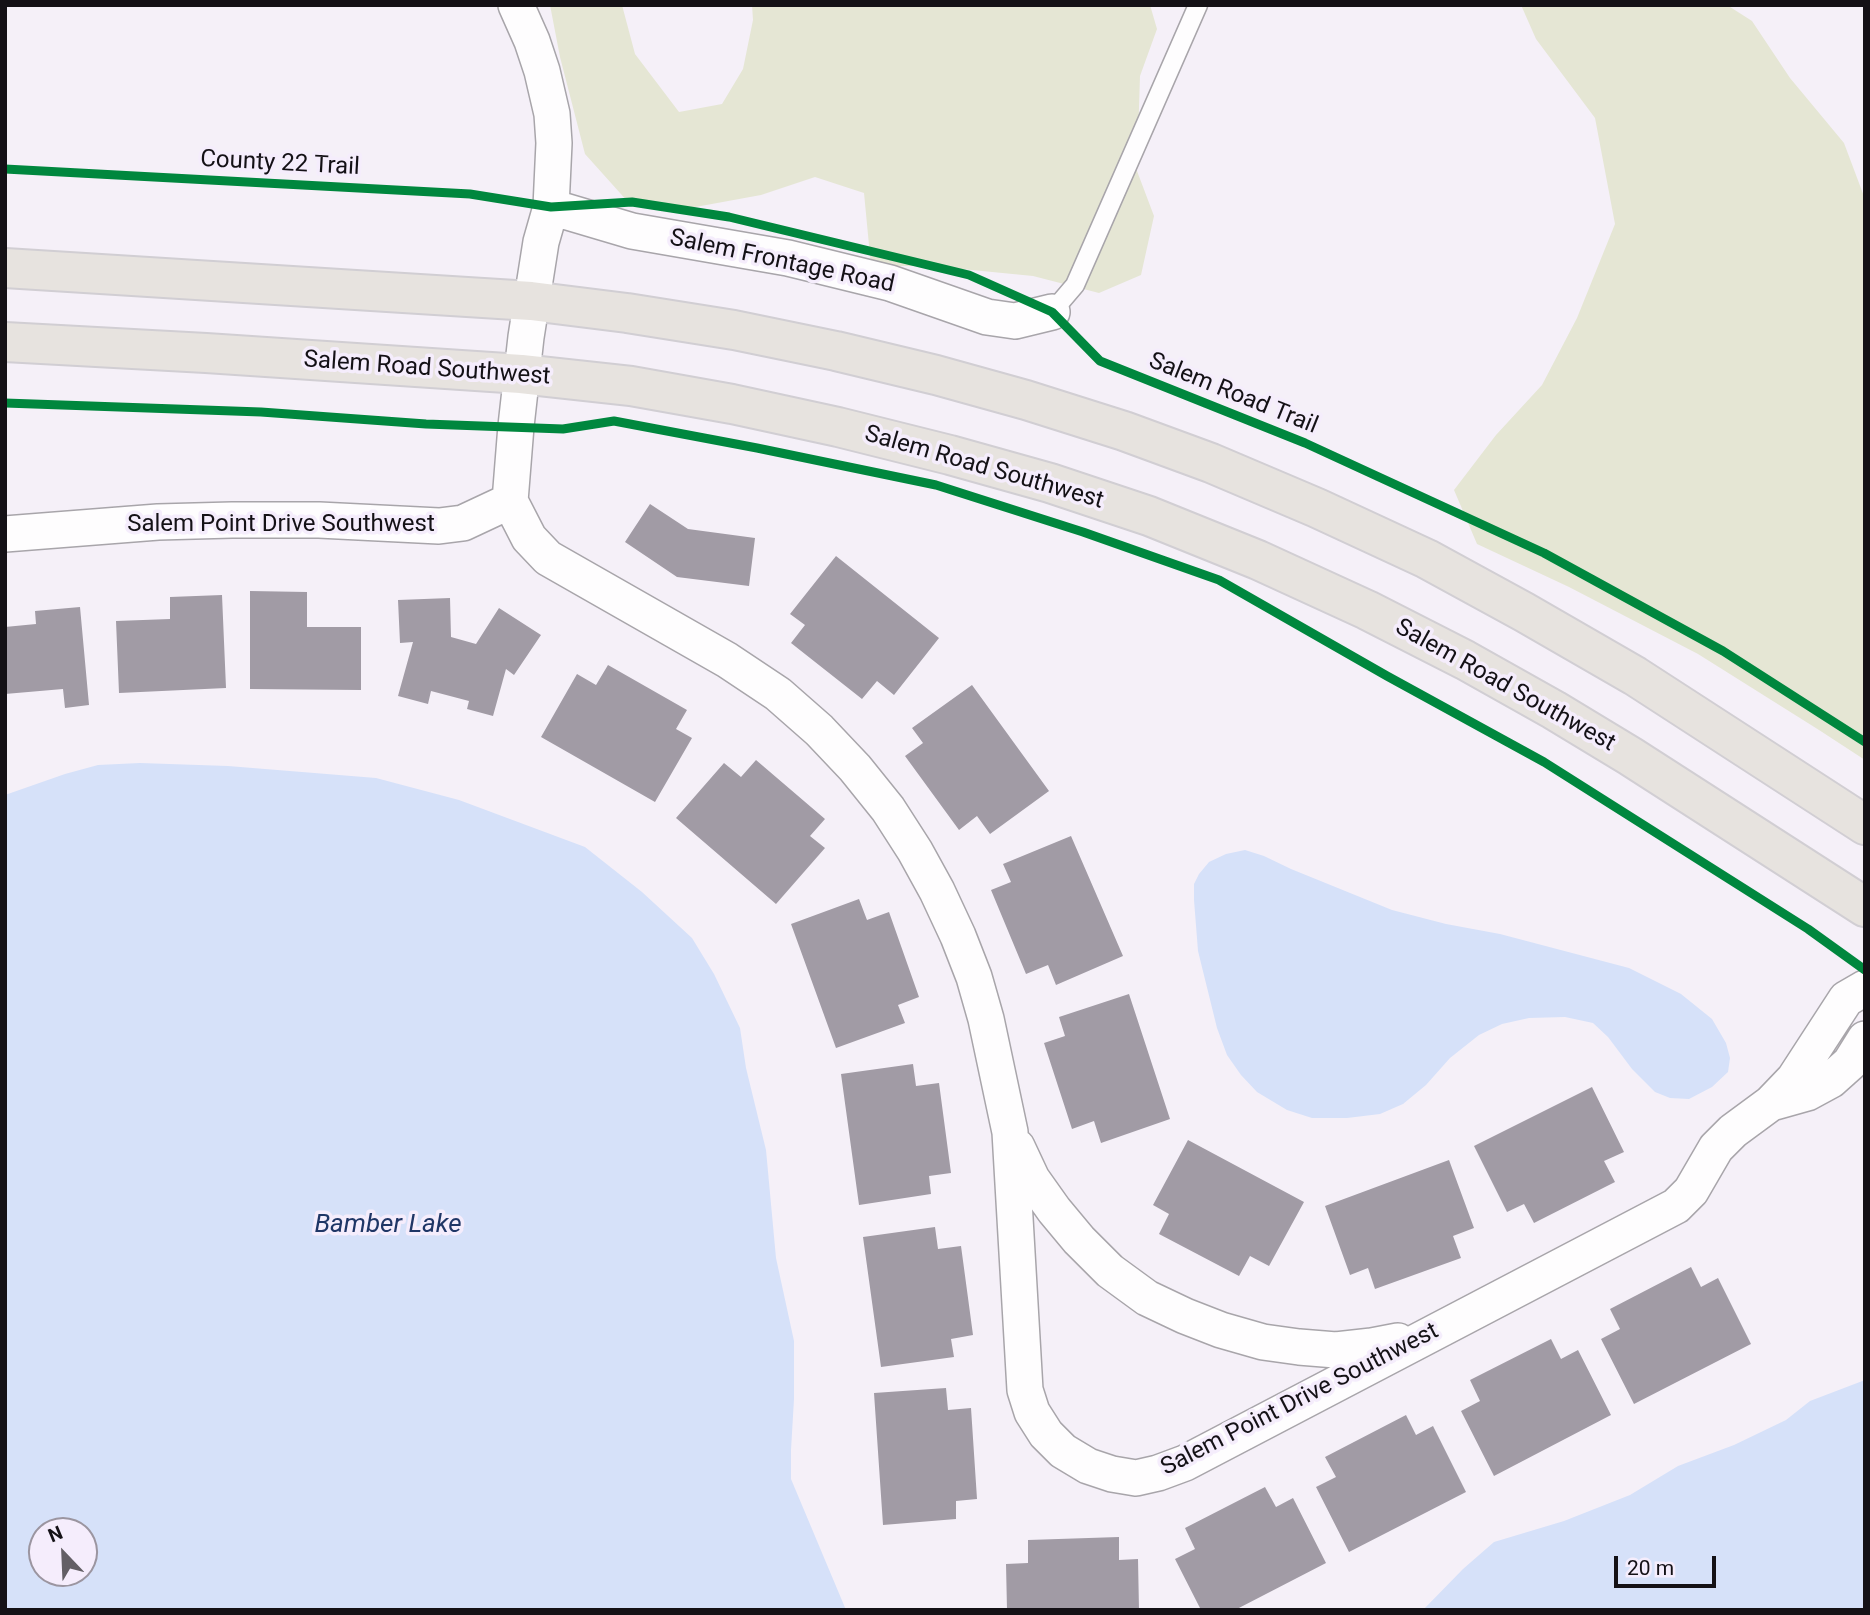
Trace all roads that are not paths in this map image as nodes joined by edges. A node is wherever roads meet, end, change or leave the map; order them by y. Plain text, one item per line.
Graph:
1 (516, 5) edge
2 (1198, 5) edge
3 (551, 207) junction
4 (5, 268) edge
5 (1052, 312) joint
6 (529, 319) junction
7 (5, 342) edge
8 (521, 374) junction
9 (510, 501) junction
10 (5, 534) edge
11 (1865, 825) edge
12 (1865, 907) edge
13 (1865, 988) edge
14 (1865, 1039) edge
15 (1771, 1103) junction
16 (1010, 1132) junction
17 (1454, 1322) junction

1 - 3 street
2 - 5 lane
3 - 5 street, Salem Frontage Road
3 - 6 street
4 - 6 main road
6 - 8 street
6 - 11 main road
7 - 8 main road, Salem Road Southwest
8 - 9 street
8 - 12 main road, Salem Road Southwest
9 - 10 street, Salem Point Drive Southwest
9 - 16 street, Salem Point Drive Southwest
13 - 15 street, Salem Point Drive Southwest
14 - 15 street, Salem Point Drive Southwest
15 - 17 street, Salem Point Drive Southwest
16 - 17 street, Salem Point Drive Southwest
16 - 17 street, Salem Point Drive Southwest

